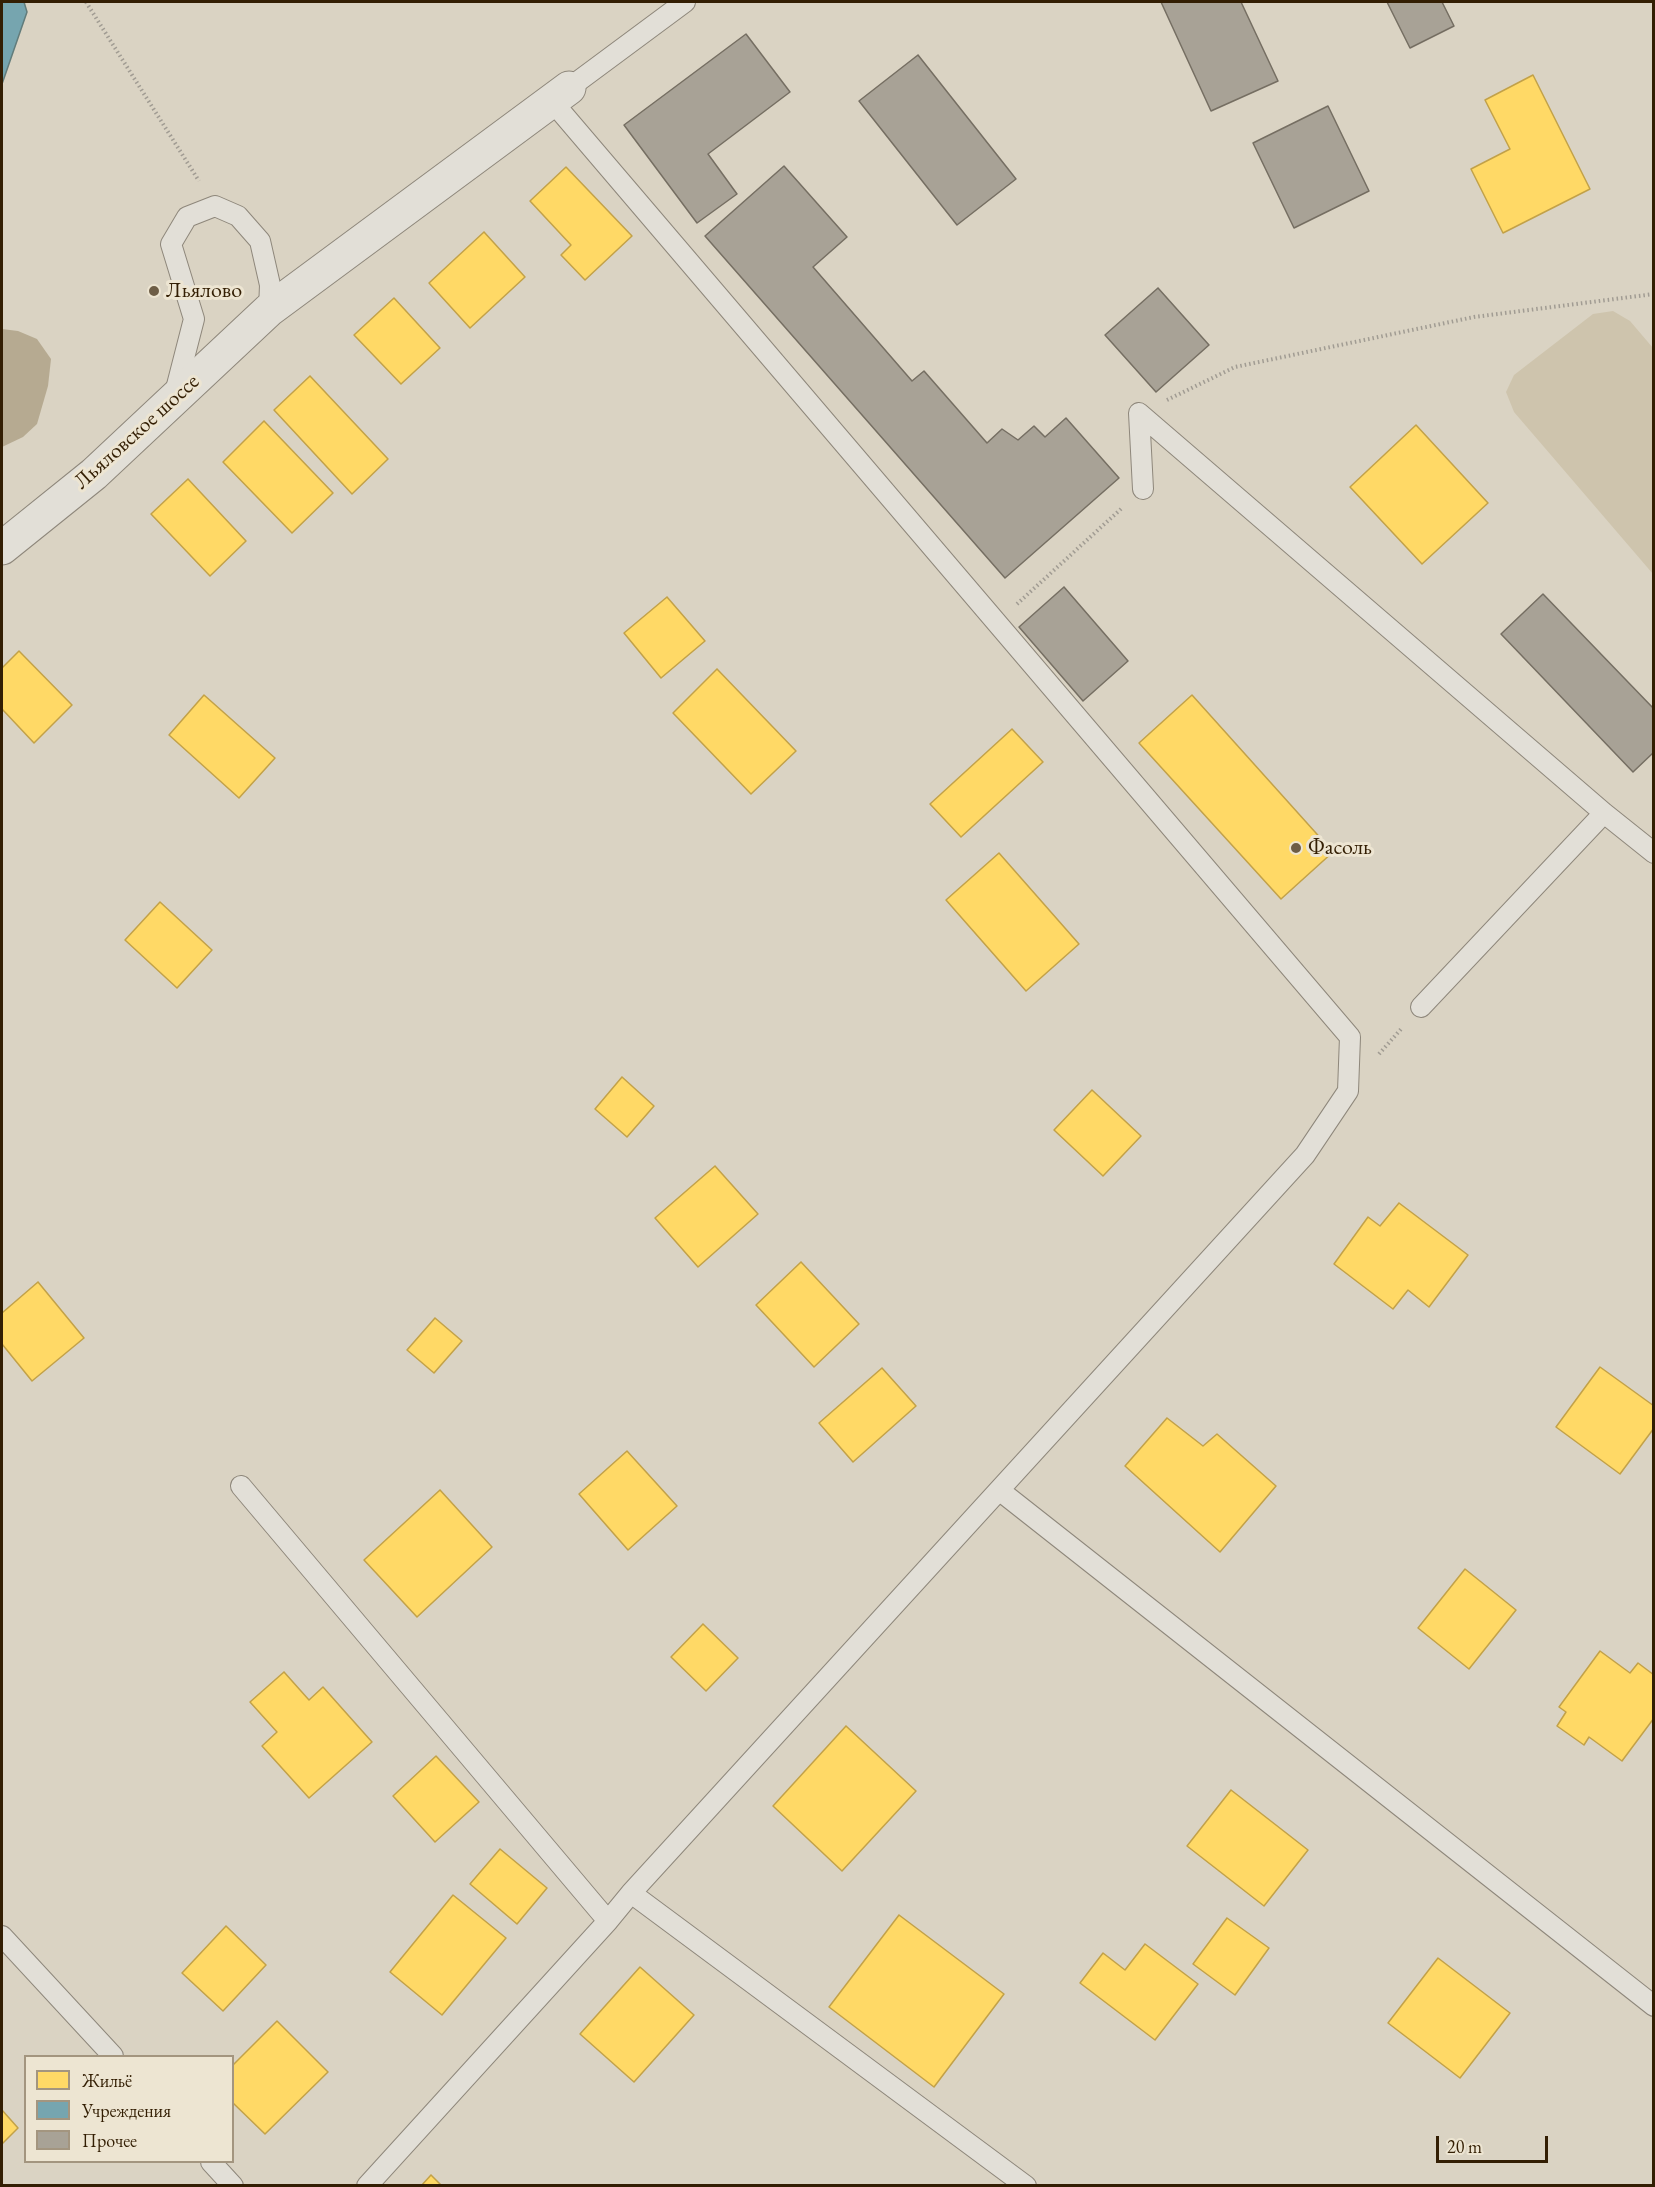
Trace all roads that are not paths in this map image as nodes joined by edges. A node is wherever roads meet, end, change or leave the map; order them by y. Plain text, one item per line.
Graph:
1 (685, 2) edge
2 (560, 94) junction
3 (269, 310) junction
4 (174, 399) junction
5 (1143, 489) road end
6 (2, 548) edge
7 (1604, 813) junction
8 (1653, 853) edge
9 (1421, 1007) road end
10 (241, 1486) dead end
11 (999, 1490) junction
12 (631, 1893) junction
13 (608, 1921) junction
14 (2, 1936) edge
15 (1653, 2006) edge
16 (112, 2055) edge
17 (212, 2163) edge
18 (233, 2186) edge
19 (367, 2186) edge
20 (1026, 2186) edge

1 - 2 lane
2 - 3 street, Льяловское шоссе
2 - 11 lane
3 - 4 street, Льяловское шоссе
3 - 4 lane
4 - 6 street, Льяловское шоссе
5 - 7 lane
7 - 8 lane
7 - 9 lane
10 - 13 lane
11 - 12 lane
11 - 15 lane
12 - 13 lane
12 - 20 lane
13 - 19 lane
14 - 16 lane
17 - 18 lane

